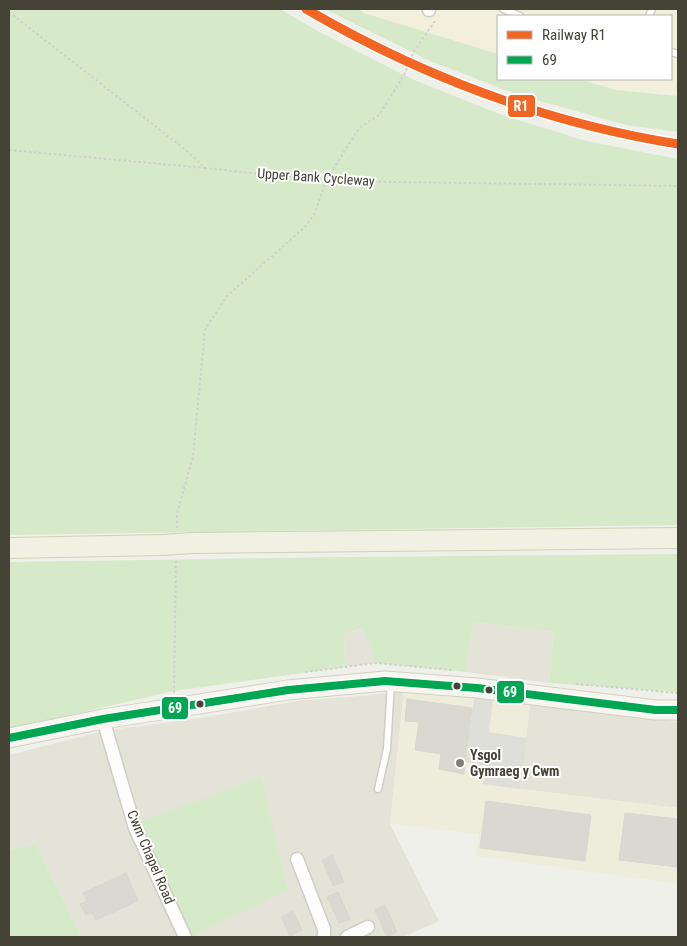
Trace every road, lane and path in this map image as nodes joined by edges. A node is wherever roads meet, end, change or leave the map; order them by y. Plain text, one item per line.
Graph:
1 (429, 9) edge
2 (503, 9) edge
3 (9, 12) edge
4 (518, 15) edge
5 (9, 150) edge
6 (205, 168) junction
7 (326, 181) junction
8 (678, 186) edge
9 (678, 538) edge
10 (177, 544) junction
11 (9, 548) edge
12 (391, 682) junction
13 (173, 708) junction
14 (678, 710) edge
15 (104, 719) junction
16 (9, 738) edge
17 (378, 789) dead end
18 (297, 860) dead end
19 (368, 926) dead end
20 (185, 937) edge
21 (324, 937) edge
22 (347, 937) edge

1 - 7 path
2 - 4 lane
3 - 6 path
5 - 6 path, Upper Bank Cycleway
6 - 7 path, Upper Bank Cycleway
7 - 8 path, Upper Bank Cycleway
7 - 10 path
9 - 10 main road
10 - 11 main road
10 - 13 path
12 - 13 main road
12 - 14 main road
12 - 17 lane
13 - 15 main road
15 - 16 main road
15 - 20 street, Cwm Chapel Road
18 - 21 street
19 - 22 street

